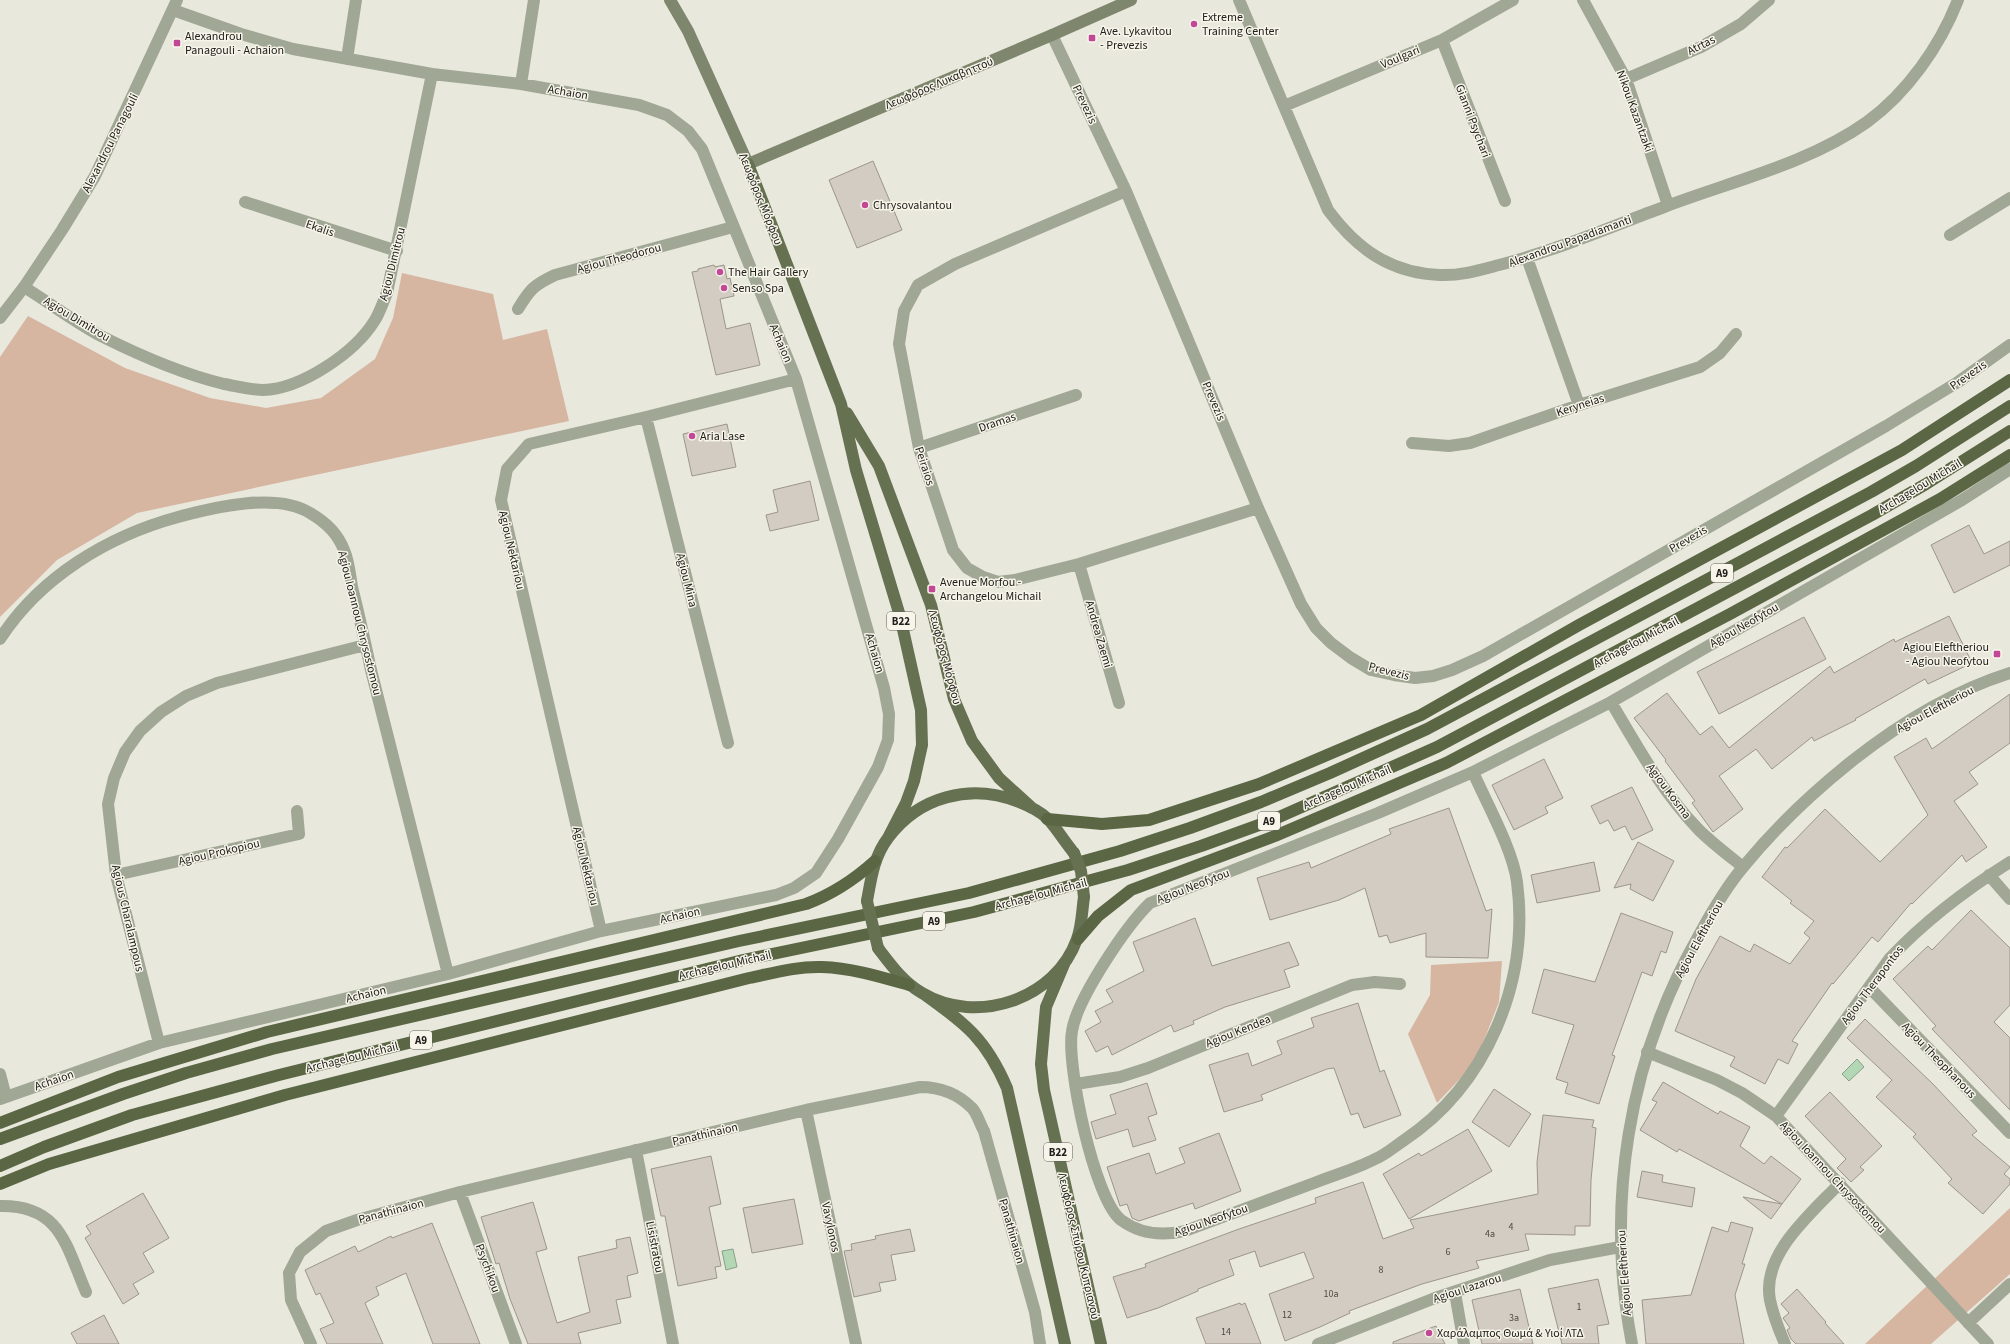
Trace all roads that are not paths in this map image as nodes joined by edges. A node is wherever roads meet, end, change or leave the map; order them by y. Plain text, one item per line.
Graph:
1 (356, 0) edge
2 (534, 0) edge
3 (670, 0) edge
4 (1129, 0) edge
5 (1239, 0) edge
6 (1513, 0) edge
7 (1583, 0) edge
8 (1769, 0) edge
9 (1958, 0) edge
10 (175, 5) edge
11 (1052, 35) junction
12 (1442, 40) junction
13 (347, 59) junction
14 (432, 74) junction
15 (1626, 79) junction
16 (521, 84) junction
17 (1284, 106) junction
18 (748, 164) junction
19 (1126, 191) junction
20 (2010, 198) edge
21 (1505, 201) dead end
22 (245, 202) dead end
23 (1668, 205) junction
24 (733, 227) junction
25 (1950, 235) dead end
26 (397, 252) junction
27 (1527, 258) junction
28 (24, 287) junction
29 (518, 309) dead end
30 (0, 318) edge
31 (1736, 334) dead end
32 (2010, 345) edge
33 (796, 379) junction
34 (2010, 380) edge
35 (1076, 395) dead end
36 (841, 404) junction
37 (1579, 405) junction
38 (2010, 406) edge
39 (646, 417) junction
40 (2010, 431) edge
41 (1412, 443) dead end
42 (919, 448) junction
43 (2010, 455) edge
44 (2010, 469) edge
45 (1258, 508) junction
46 (1079, 564) junction
47 (0, 639) edge
48 (365, 645) junction
49 (2010, 672) edge
50 (1611, 702) junction
51 (1119, 703) dead end
52 (728, 744) dead end
53 (1473, 772) junction
54 (1032, 808) junction
55 (297, 811) dead end
56 (1047, 818) junction
57 (888, 838) junction
58 (875, 861) junction
59 (2010, 862) edge
60 (1743, 867) junction
61 (116, 875) junction
62 (1989, 875) junction
63 (2010, 899) edge
64 (601, 931) junction
65 (1078, 939) junction
66 (1065, 962) junction
67 (448, 974) junction
68 (1400, 984) dead end
69 (909, 985) junction
70 (1869, 988) junction
71 (924, 994) junction
72 (159, 1043) junction
73 (1647, 1052) junction
74 (0, 1074) edge
75 (1076, 1084) junction
76 (3, 1098) edge
77 (806, 1110) junction
78 (1776, 1116) junction
79 (0, 1122) edge
80 (2010, 1133) edge
81 (0, 1139) edge
82 (636, 1150) junction
83 (0, 1166) edge
84 (1840, 1183) junction
85 (0, 1184) edge
86 (460, 1192) junction
87 (0, 1206) edge
88 (1620, 1247) junction
89 (2010, 1284) edge
90 (86, 1292) dead end
91 (1455, 1293) junction
92 (1968, 1323) junction
93 (311, 1344) edge
94 (516, 1344) edge
95 (673, 1344) edge
96 (856, 1344) edge
97 (1040, 1344) edge
98 (1066, 1344) edge
99 (1101, 1344) edge
100 (1318, 1344) edge
101 (1464, 1344) edge
102 (1632, 1344) edge
103 (1785, 1344) edge
104 (1988, 1344) edge

1 - 13 street
2 - 16 street
3 - 18 main road, Λεωφόρος Μόρφου
4 - 11 main road, Λεωφόρος Λυκαβηττού
5 - 17 street, Alexandrou Papadiamanti
6 - 12 street, Voulgari
7 - 15 street, Nikou Kazantzaki
8 - 15 street, Atrtas
9 - 23 street, Alexandrou Papadiamanti
10 - 13 street, Achaion
10 - 28 street, Alexandrou Panagouli
11 - 18 main road, Λεωφόρος Λυκαβηττού
11 - 19 street, Prevezis
12 - 17 street, Voulgari
12 - 21 street, Gianni Psychari
13 - 14 street, Achaion
14 - 16 street, Achaion
14 - 26 street, Agiou Dimitrou
15 - 23 street, Nikou Kazantzaki
16 - 24 street, Achaion
17 - 27 street, Alexandrou Papadiamanti
18 - 36 main road, Λεωφόρος Μόρφου / B22
19 - 42 street, Peiraios
19 - 45 street, Prevezis
20 - 25 street
22 - 26 street, Ekalis
23 - 27 street, Alexandrou Papadiamanti
24 - 29 street, Agiou Theodorou
24 - 33 street, Achaion
26 - 28 street, Agiou Dimitrou
27 - 37 street
28 - 30 street, Alexandrou Panagouli
31 - 37 street, Keryneias
32 - 45 street, Prevezis
33 - 39 street, Agiou Nektariou
33 - 64 street, Achaion
34 - 56 highway
35 - 42 street, Dramas
36 - 54 main road, Λεωφόρος Μόρφου / B22
36 - 57 main road, Λεωφόρος Μόρφου / B22
37 - 41 street, Keryneias
38 - 81 highway, Archagelou Michail / A9
39 - 52 street, Agiou Mina
39 - 64 street, Agiou Nektariou
40 - 83 highway, Archagelou Michail / A9
42 - 46 street, Peiraios
43 - 65 highway
44 - 50 street, Agiou Neofytou
45 - 46 street, Peiraios
46 - 51 street, Andrea Zaemi
47 - 48 street, Agiou Ioannou Chrysostomou
48 - 61 street, Agious Charalampous
48 - 67 street, Agiou Ioannou Chrysostomou
49 - 60 street, Agiou Eleftheriou
50 - 53 street, Agiou Neofytou
50 - 60 street, Agiou Kosma
53 - 75 street, Agiou Neofytou
53 - 75 street, Agiou Neofytou
54 - 56 main road, B22
54 - 57 main road, B22
55 - 61 street, Agiou Prokopiou
56 - 65 main road, B22, bridge
57 - 58 main road, B22
58 - 69 main road, B22, bridge
58 - 79 highway
59 - 62 street, Agiou Therapontos
60 - 73 street, Agiou Eleftheriou
61 - 72 street, Agious Charalampous
62 - 63 street
62 - 70 street, Agiou Therapontos
64 - 67 street, Achaion
65 - 66 main road, B22
66 - 71 main road, B22
66 - 99 main road, Λεωφόρος Σπύρου Κυπριανού / B22
67 - 72 street, Achaion
68 - 75 street, Agiou Kendea
69 - 71 main road, B22
69 - 85 highway
70 - 78 street, Agiou Therapontos
70 - 80 street, Agiou Theophanous
71 - 98 main road, B22
72 - 76 street, Achaion
73 - 78 street, Agiou Ioannou Chrysostomou
73 - 88 street, Agiou Eleftheriou
74 - 76 street
77 - 82 street, Panathinaion
77 - 96 street, Vavylonos
77 - 97 street, Panathinaion
78 - 84 street, Agiou Ioannou Chrysostomou
82 - 86 street, Panathinaion
82 - 95 street, Lisistratou
84 - 92 street, Agiou Ioannou Chrysostomou
84 - 103 street
86 - 93 street, Panathinaion
86 - 94 street, Psychikou
87 - 90 street
88 - 91 street, Agiou Lazarou
88 - 102 street, Agiou Eleftheriou
89 - 92 street
91 - 100 street, Agiou Lazarou
91 - 101 street
92 - 104 street, Agiou Ioannou Chrysostomou

